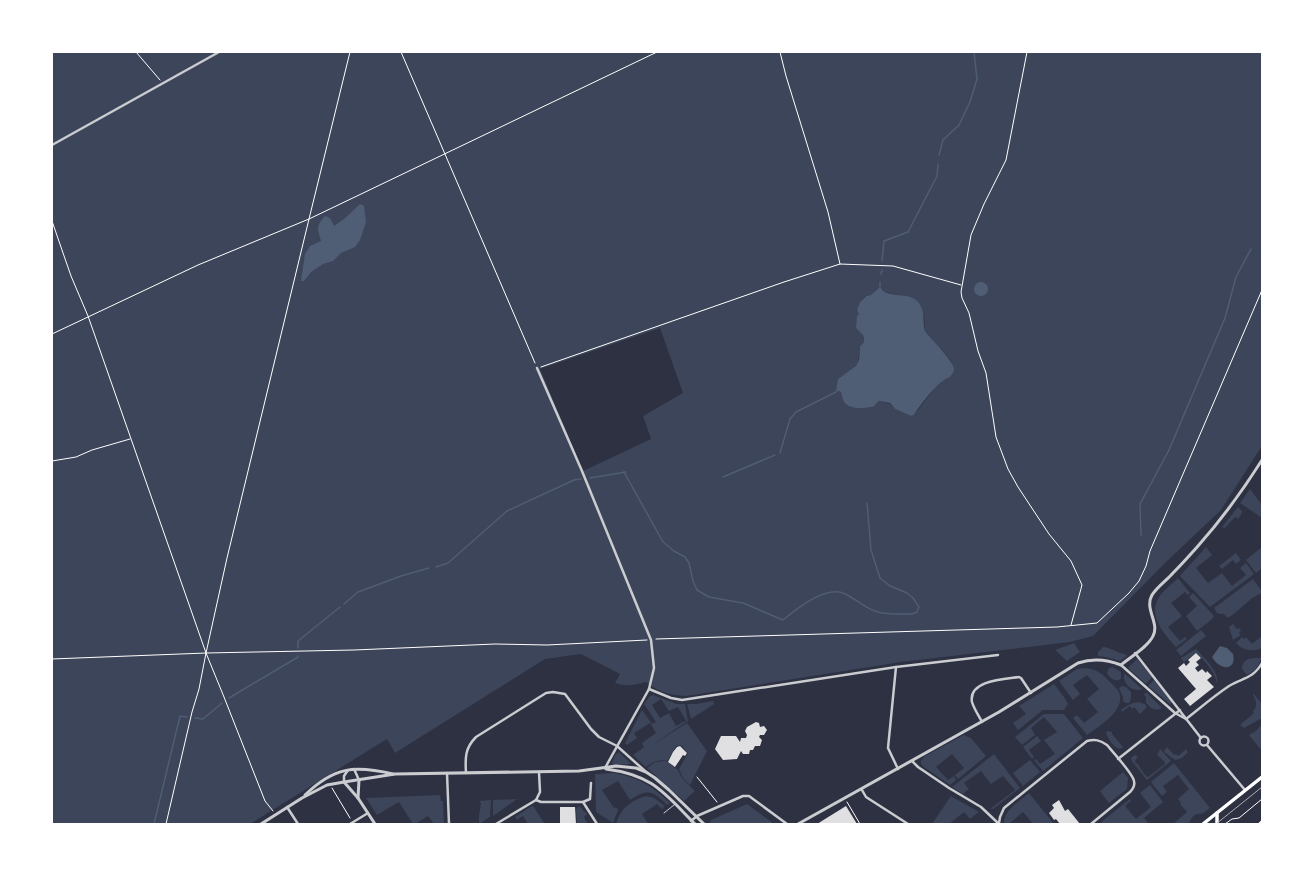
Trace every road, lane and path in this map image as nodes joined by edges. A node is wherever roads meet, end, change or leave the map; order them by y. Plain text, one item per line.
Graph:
1 (136, 52) edge
2 (218, 52) edge
3 (350, 52) edge
4 (401, 52) edge
5 (657, 52) edge
6 (780, 52) edge
7 (1027, 52) edge
8 (163, 83) junction
9 (52, 145) edge
10 (444, 153) junction
11 (309, 219) junction
12 (52, 221) edge
13 (840, 264) junction
14 (962, 285) junction
15 (1262, 290) edge
16 (88, 316) junction
17 (52, 334) edge
18 (538, 368) junction
19 (131, 439) junction
20 (1262, 460) edge
21 (52, 461) edge
22 (1071, 625) junction
23 (652, 640) junction
24 (206, 653) junction
25 (1135, 653) junction
26 (998, 655) dead end
27 (52, 659) edge
28 (1262, 663) edge
29 (1121, 665) junction
30 (896, 667) junction
31 (649, 689) junction
32 (1031, 693) junction
33 (1180, 710) junction
34 (1175, 713) junction
35 (1186, 719) junction
36 (982, 722) junction
37 (1202, 738) junction
38 (1207, 745) junction
39 (617, 746) junction
40 (1118, 759) junction
41 (912, 761) junction
42 (605, 768) junction
43 (348, 769) junction
44 (354, 769) junction
45 (898, 769) junction
46 (539, 772) junction
47 (646, 772) junction
48 (447, 773) junction
49 (466, 773) junction
50 (395, 774) junction
51 (697, 777) dead end
52 (1262, 777) edge
53 (359, 780) junction
54 (344, 782) junction
55 (591, 783) dead end
56 (330, 784) junction
57 (862, 790) junction
58 (1245, 790) junction
59 (302, 798) junction
60 (358, 798) junction
61 (845, 799) junction
62 (1262, 799) edge
63 (536, 800) junction
64 (583, 802) junction
65 (675, 804) junction
66 (720, 806) junction
67 (287, 807) junction
68 (368, 813) junction
69 (664, 813) dead end
70 (1217, 813) junction
71 (276, 815) junction
72 (696, 816) junction
73 (692, 821) junction
74 (353, 822) junction
75 (166, 824) edge
76 (261, 824) edge
77 (298, 824) edge
78 (350, 824) edge
79 (375, 824) edge
80 (449, 824) edge
81 (496, 824) edge
82 (597, 824) edge
83 (695, 824) edge
84 (704, 824) edge
85 (787, 824) edge
86 (798, 824) edge
87 (860, 824) edge
88 (908, 824) edge
89 (999, 824) edge
90 (1090, 824) edge
91 (1203, 824) edge
92 (1217, 824) edge
93 (1225, 824) edge

1 - 8 path
2 - 8 street
3 - 11 path
4 - 10 path
5 - 10 path
6 - 13 path
7 - 14 path
8 - 9 street
10 - 11 path
10 - 18 path
11 - 16 path
11 - 24 path
12 - 16 path
13 - 14 path
13 - 18 path
14 - 22 path
15 - 22 path
16 - 17 path
16 - 19 path
18 - 23 street
19 - 21 path
19 - 24 path
20 - 25 street
22 - 23 path
23 - 24 path
23 - 31 street
24 - 27 path
24 - 71 path
24 - 75 path
25 - 29 street
25 - 33 street
26 - 30 street
28 - 35 street
29 - 32 street
29 - 34 street
30 - 31 street
30 - 45 street
31 - 39 street
32 - 36 street
32 - 36 street
33 - 34 street
33 - 35 street
34 - 35 street
34 - 40 street
35 - 37 street
36 - 41 street
37 - 38 street
37 - 38 street
38 - 58 street
39 - 42 street
39 - 47 street
39 - 49 street
40 - 89 street
40 - 90 street
41 - 45 street
41 - 89 street
42 - 46 street
42 - 47 street
42 - 65 street
43 - 44 street
43 - 54 street
43 - 59 street
44 - 50 street
44 - 53 street
45 - 57 street
46 - 49 street
46 - 63 street
47 - 72 street
48 - 49 street
48 - 50 street
48 - 80 street
50 - 53 street
51 - 66 path
52 - 58 main road
53 - 54 street
53 - 60 street
54 - 56 street
54 - 60 street
55 - 64 street
56 - 59 street
56 - 74 path
57 - 61 street
57 - 88 street
58 - 70 main road
59 - 67 street
60 - 68 street
61 - 86 street
61 - 87 path
62 - 93 path
63 - 64 street
63 - 81 street
64 - 82 street
65 - 69 lane
65 - 73 street
66 - 72 street
66 - 85 street
67 - 71 street
67 - 77 street
68 - 74 street
68 - 79 street
70 - 91 main road
70 - 92 main road
71 - 76 street
72 - 73 street
72 - 84 street
73 - 83 street
74 - 78 street

